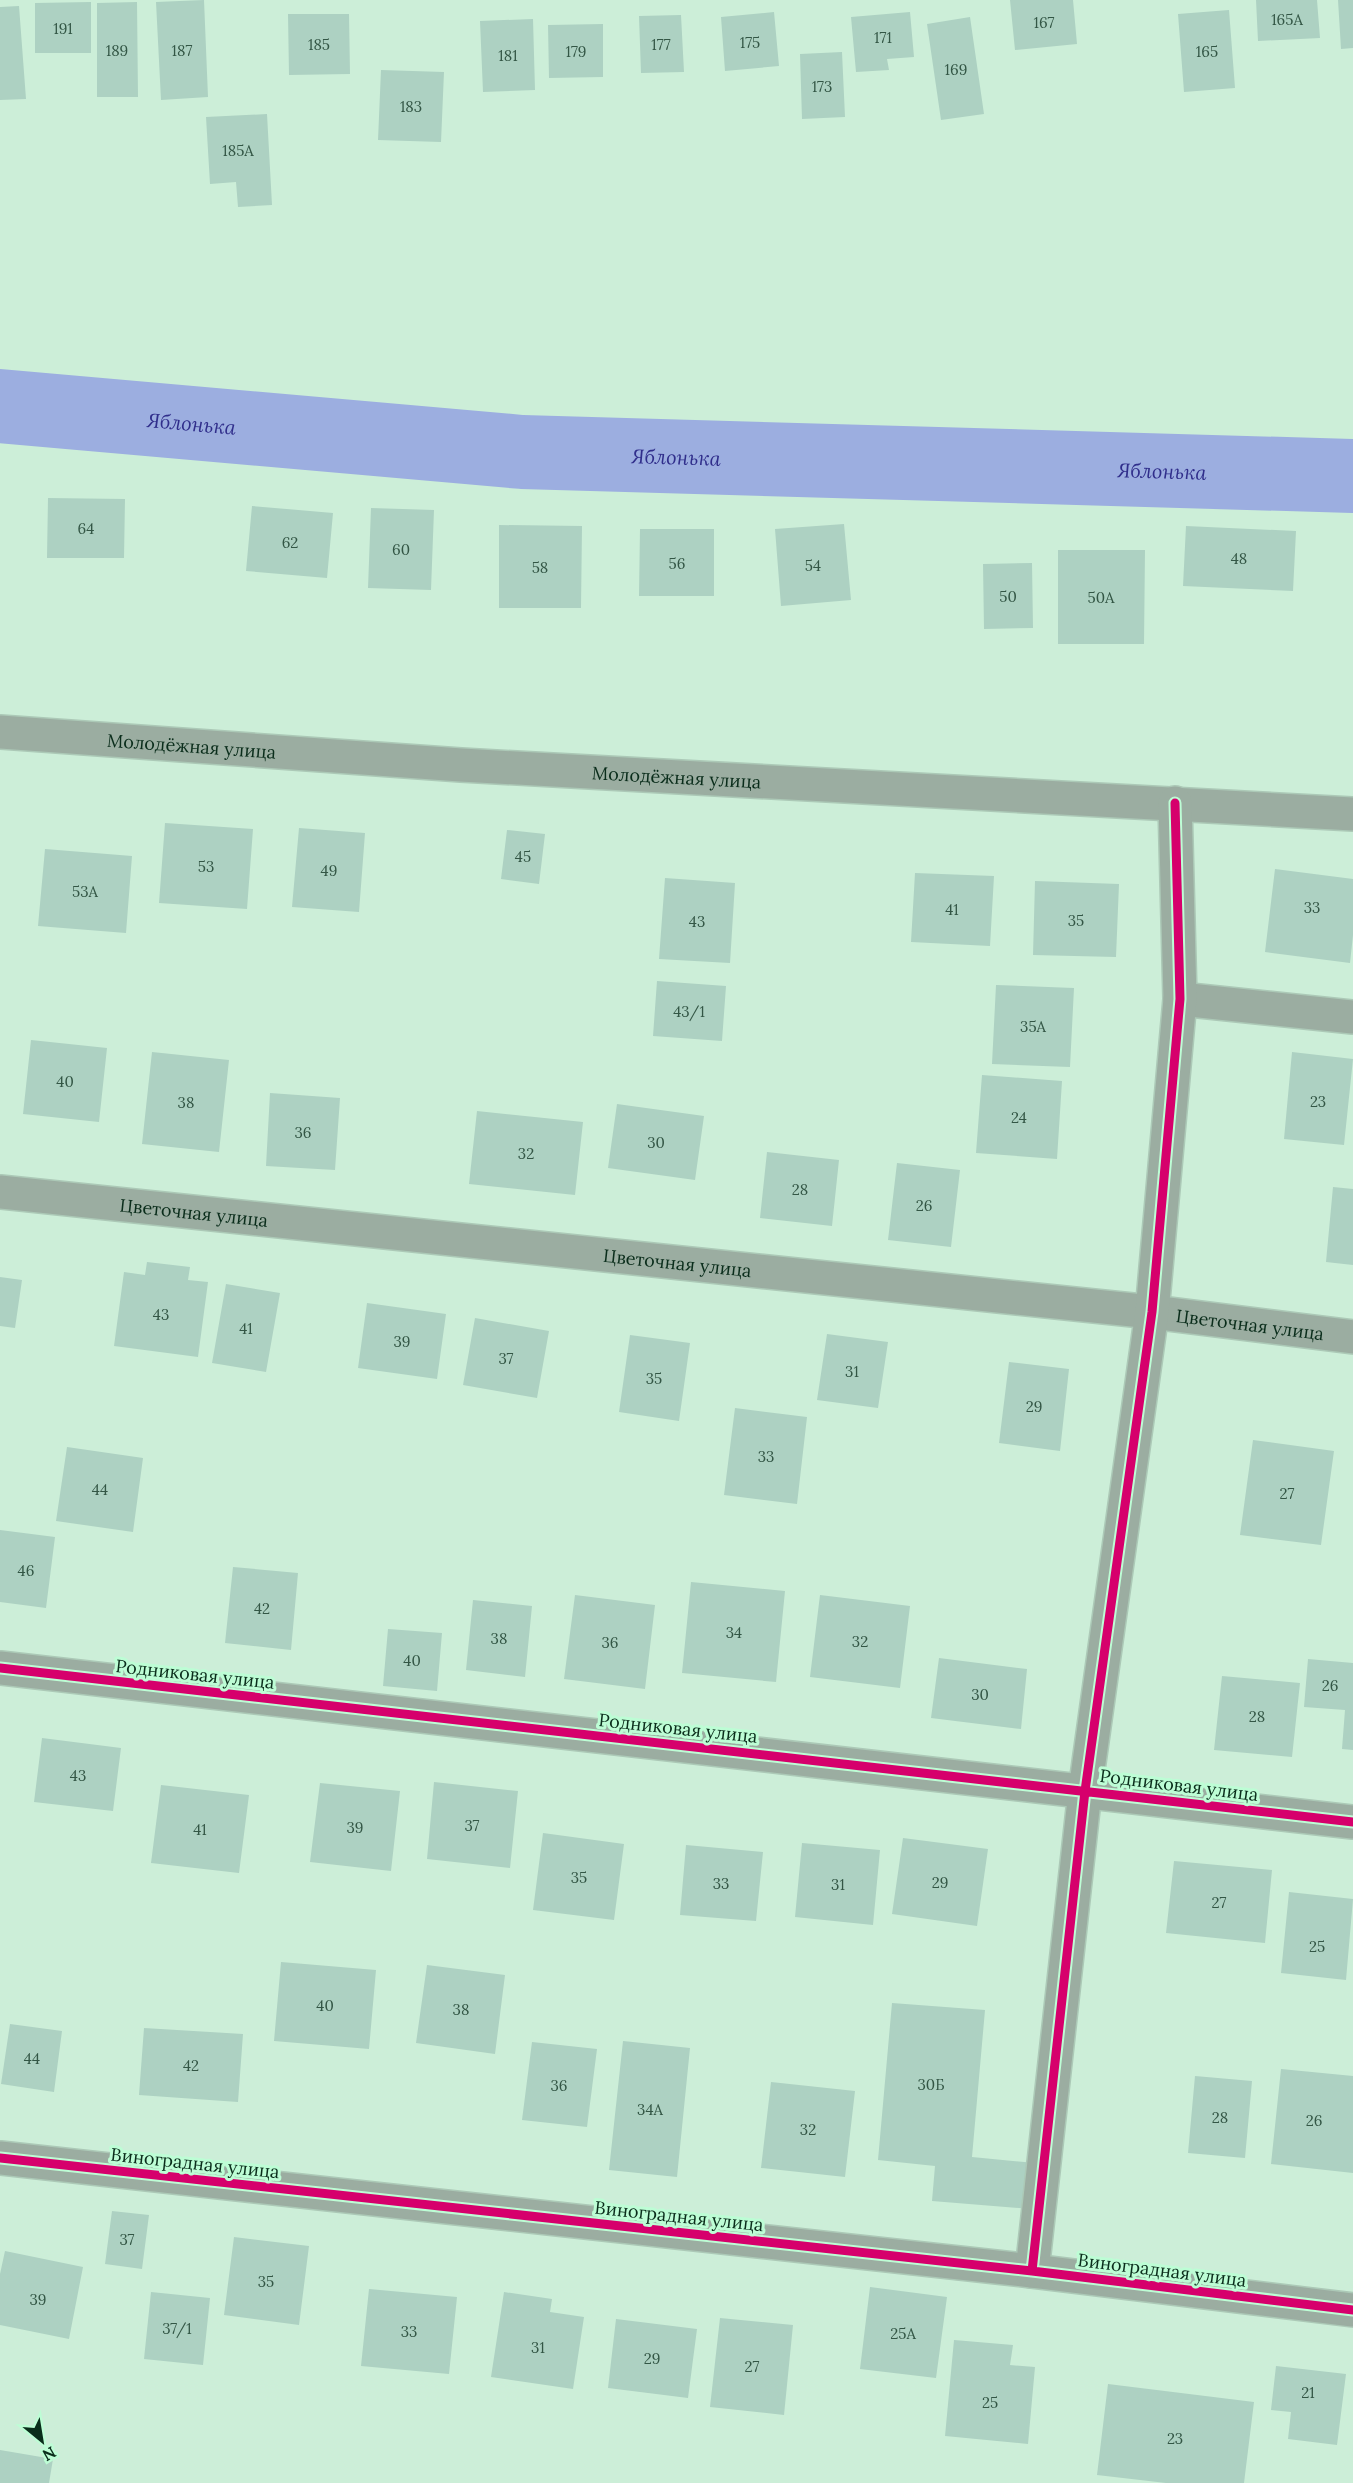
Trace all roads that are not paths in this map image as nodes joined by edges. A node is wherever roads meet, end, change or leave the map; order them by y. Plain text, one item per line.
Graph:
1 (0, 732) edge
2 (1175, 803) junction
3 (1353, 814) edge
4 (1180, 999) junction
5 (1353, 1017) edge
6 (0, 1192) edge
7 (1152, 1312) junction
8 (1353, 1337) edge
9 (0, 1668) edge
10 (1084, 1791) junction
11 (1353, 1822) edge
12 (0, 2158) edge
13 (1032, 2271) junction
14 (1353, 2310) edge

1 - 2 street, Молодёжная улица
2 - 3 street, Молодёжная улица
2 - 4 street
4 - 5 street
4 - 7 street
6 - 7 street, Цветочная улица
7 - 8 street, Цветочная улица
7 - 10 street
9 - 10 street, Родниковая улица
10 - 11 street, Родниковая улица
10 - 13 street
12 - 13 street, Виноградная улица
13 - 14 street, Виноградная улица

